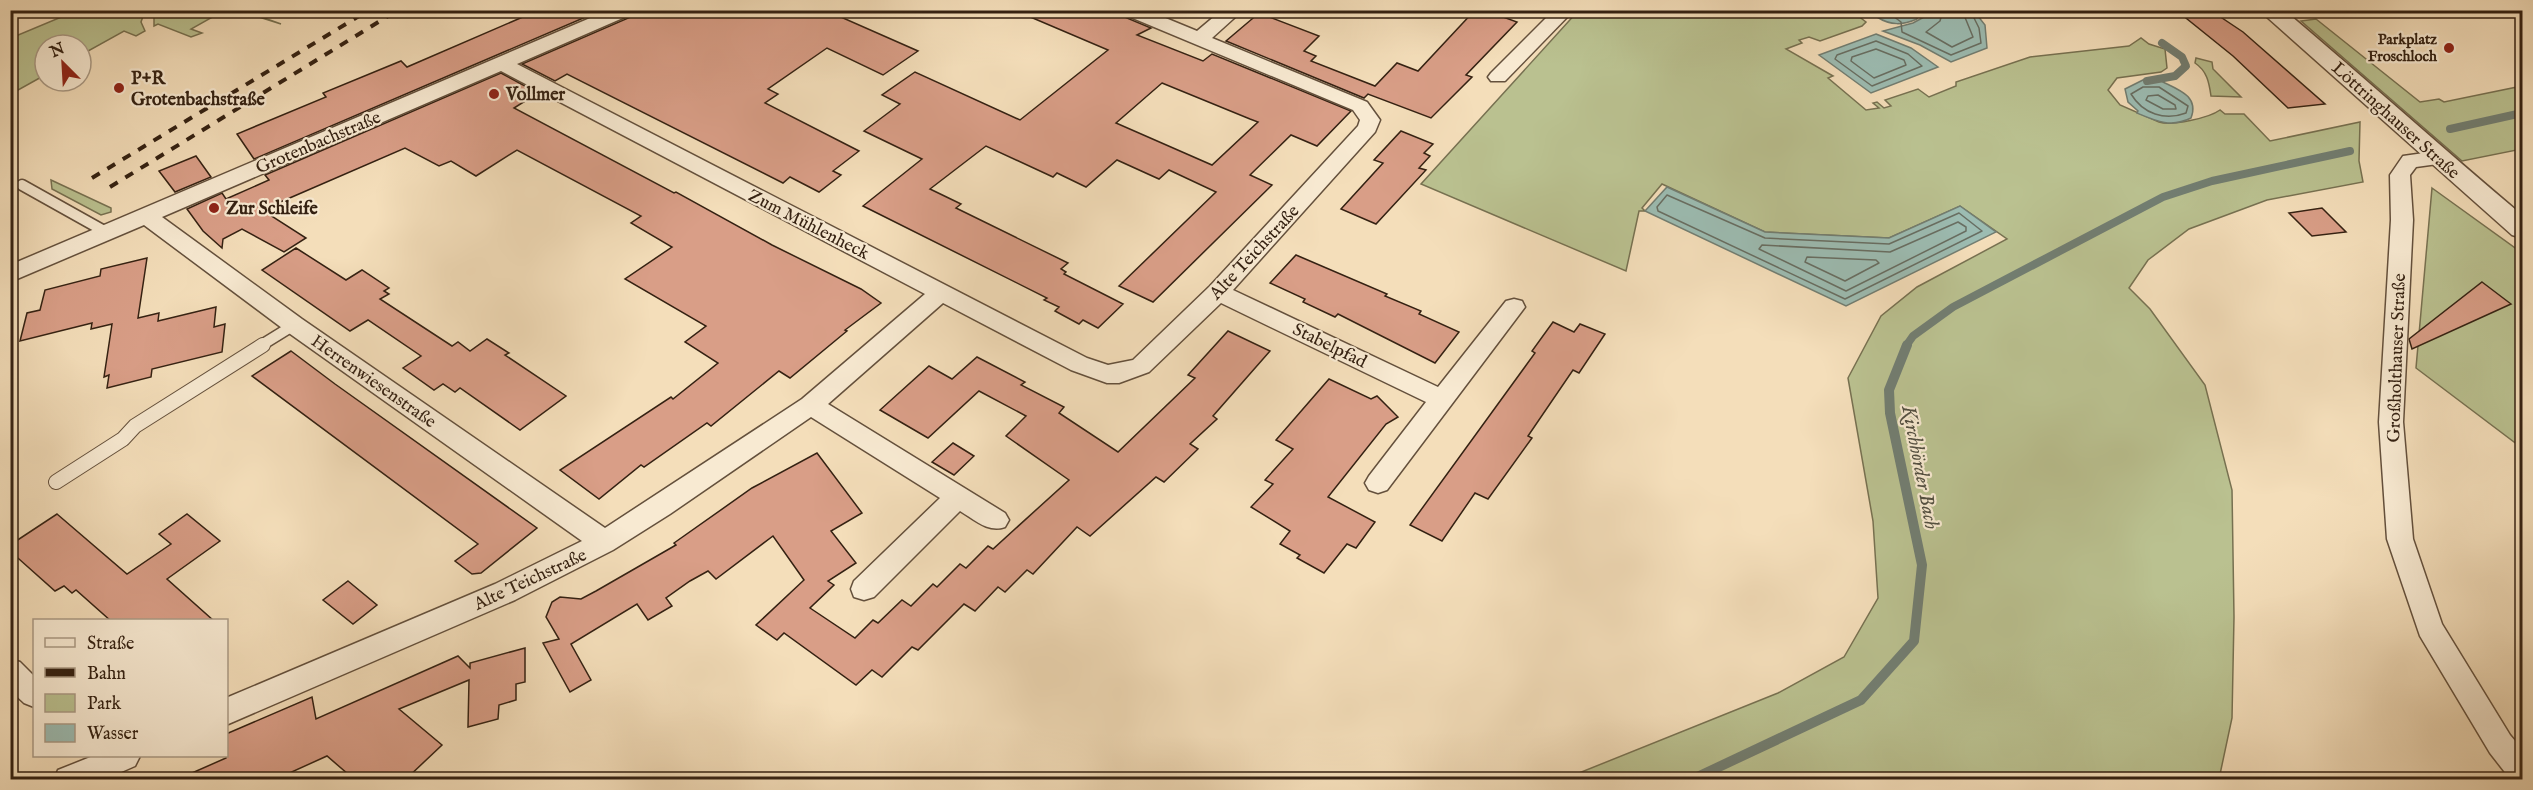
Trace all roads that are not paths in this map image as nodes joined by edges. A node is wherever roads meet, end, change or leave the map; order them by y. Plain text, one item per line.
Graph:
1 (626, 10) edge
2 (1129, 10) edge
3 (1234, 10) edge
4 (1565, 10) edge
5 (2270, 10) edge
6 (1200, 39) junction
7 (502, 64) junction
8 (1498, 76) dead end
9 (2438, 158) junction
10 (22, 185) dead end
11 (146, 216) junction
12 (2523, 230) edge
13 (106, 232) junction
14 (10, 274) edge
15 (942, 292) junction
16 (1218, 292) junction
17 (1514, 307) dead end
18 (294, 325) junction
19 (1119, 374) joint
20 (1442, 399) junction
21 (811, 405) junction
22 (56, 482) dead end
23 (1378, 483) dead end
24 (958, 496) junction
25 (996, 520) dead end
26 (604, 542) junction
27 (864, 589) dead end
28 (10, 671) edge
29 (33, 693) edge
30 (228, 711) edge
31 (121, 757) edge
32 (2523, 770) edge
33 (71, 771) edge

1 - 7 street, Grotenbachstraße
2 - 6 street
3 - 6 street
4 - 8 street
5 - 9 street, Löttringhauser Straße
6 - 16 street, Alte Teichstraße
7 - 11 street, Grotenbachstraße
7 - 15 street, Zum Mühlenheck
9 - 12 street, Löttringhauser Straße
9 - 32 street, Großholthauser Straße
10 - 13 lane
11 - 13 street, Grotenbachstraße
11 - 18 street, Herrenwiesenstraße
13 - 14 street, Grotenbachstraße
15 - 19 street, Zum Mühlenheck
15 - 21 street, Alte Teichstraße
16 - 19 street, Alte Teichstraße
16 - 20 street, Stabelpfad
17 - 20 street
18 - 22 lane
18 - 26 street, Herrenwiesenstraße
20 - 23 street
21 - 24 street
21 - 26 street, Alte Teichstraße
24 - 25 street
24 - 27 street
26 - 30 street, Alte Teichstraße
28 - 29 street
31 - 33 street

